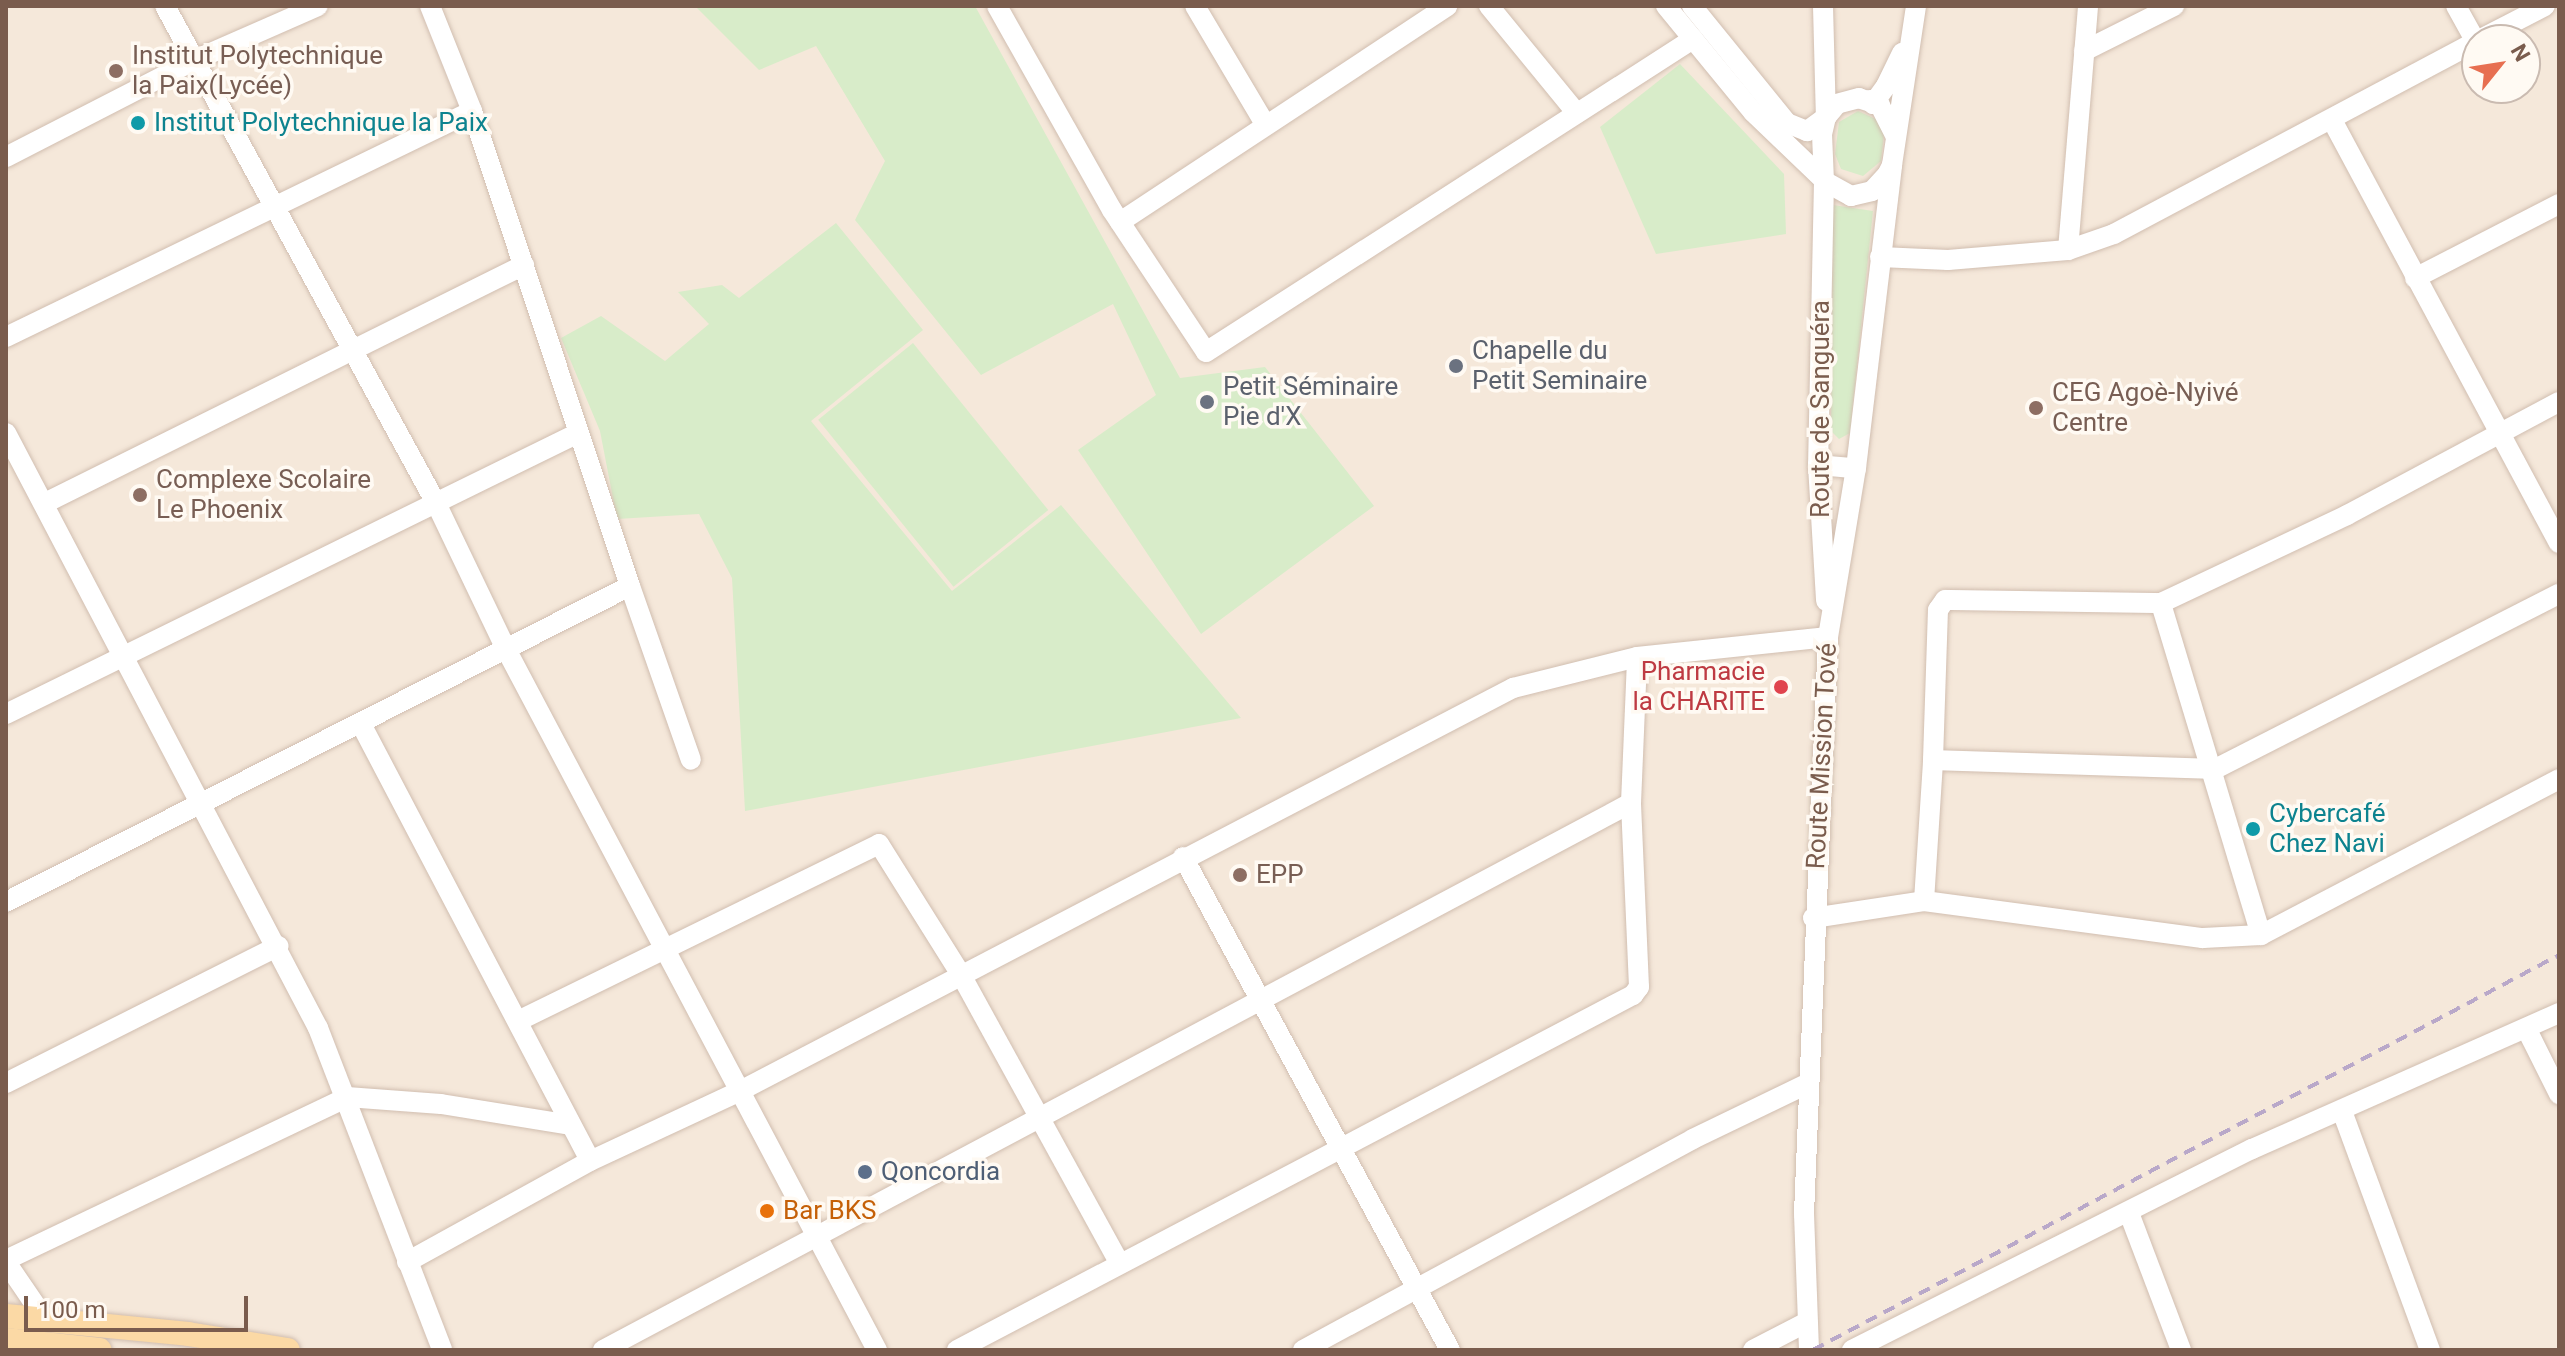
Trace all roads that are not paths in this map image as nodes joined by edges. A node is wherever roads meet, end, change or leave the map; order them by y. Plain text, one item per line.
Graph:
1 (165, 6) edge
2 (318, 6) edge
3 (430, 6) edge
4 (997, 6) edge
5 (1195, 6) edge
6 (1447, 6) edge
7 (1489, 6) edge
8 (1666, 6) edge
9 (1692, 6) edge
10 (1916, 6) edge
11 (2088, 6) edge
12 (2174, 6) edge
13 (2456, 6) edge
14 (2545, 6) edge
15 (1823, 15) edge
16 (2467, 24) edge
17 (2510, 24) edge
18 (1912, 31) junction
19 (1693, 39) junction
20 (2461, 50) edge
21 (2084, 51) junction
22 (195, 60) junction
23 (1848, 99) junction
24 (1870, 100) junction
25 (472, 111) junction
26 (1575, 111) junction
27 (1826, 118) junction
28 (2332, 120) junction
29 (1265, 124) junction
30 (1895, 135) junction
31 (6, 157) edge
32 (1892, 165) junction
33 (1824, 180) junction
34 (272, 204) junction
35 (2559, 204) edge
36 (1120, 222) junction
37 (2068, 250) junction
38 (1880, 257) junction
39 (524, 265) junction
40 (2415, 278) junction
41 (6, 337) edge
42 (350, 349) junction
43 (2559, 402) edge
44 (6, 433) edge
45 (578, 433) junction
46 (2502, 433) junction
47 (1818, 465) junction
48 (1856, 468) junction
49 (45, 503) junction
50 (436, 503) junction
51 (2559, 543) edge
52 (630, 586) junction
53 (2559, 594) edge
54 (2161, 603) junction
55 (1828, 637) junction
56 (507, 651) junction
57 (126, 656) junction
58 (1637, 657) junction
59 (6, 714) edge
60 (361, 724) junction
61 (691, 760) dead end
62 (1933, 760) junction
63 (2215, 769) junction
64 (2559, 779) edge
65 (203, 801) junction
66 (1631, 803) junction
67 (1183, 857) junction
68 (1924, 901) junction
69 (6, 902) edge
70 (1813, 918) junction
71 (2261, 935) junction
72 (278, 946) junction
73 (663, 950) junction
74 (960, 973) junction
75 (1258, 1000) junction
76 (2559, 1013) edge
77 (518, 1021) junction
78 (2527, 1030) junction
79 (6, 1083) edge
80 (1807, 1084) junction
81 (740, 1091) junction
82 (2559, 1094) edge
83 (347, 1097) junction
84 (2342, 1111) junction
85 (1039, 1117) junction
86 (570, 1125) junction
87 (1337, 1147) junction
88 (590, 1161) junction
89 (2129, 1213) junction
90 (817, 1235) junction
91 (6, 1261) edge
92 (407, 1262) junction
93 (1119, 1262) junction
94 (1417, 1288) junction
95 (6, 1316) edge
96 (1805, 1323) junction
97 (42, 1336) edge
98 (6, 1340) edge
99 (99, 1350) edge
100 (288, 1350) edge
101 (442, 1350) edge
102 (603, 1350) edge
103 (877, 1350) edge
104 (957, 1350) edge
105 (1303, 1350) edge
106 (1450, 1350) edge
107 (1753, 1350) edge
108 (1809, 1350) edge
109 (1852, 1350) edge
110 (2181, 1350) edge
111 (2430, 1350) edge

1 - 22 street
2 - 22 street
3 - 25 street
4 - 36 street
5 - 29 street
6 - 29 street
7 - 26 street
8 - 19 street
9 - 27 street
10 - 18 street
11 - 21 street
12 - 21 street
13 - 16 street
14 - 17 street
15 - 23 street
15 - 27 street
18 - 24 street
18 - 30 street
19 - 26 street
19 - 33 street
20 - 28 street
21 - 37 street
22 - 31 street
22 - 34 street
23 - 24 street
23 - 27 street
24 - 30 street
25 - 34 street
25 - 39 street
26 - 36 street
27 - 33 street, Route de Sanguéra
28 - 37 street
28 - 40 street
29 - 36 street
30 - 32 street, Route Mission Tové
32 - 33 street
32 - 38 street, Route Mission Tové
33 - 47 street, Route de Sanguéra
34 - 41 street
34 - 42 street
35 - 40 street
37 - 38 street
38 - 48 street, Route Mission Tové
39 - 42 street
39 - 45 street
40 - 46 street
42 - 49 street
42 - 50 street
43 - 46 street
44 - 49 street
45 - 50 street
45 - 52 street
46 - 51 street
46 - 54 street
47 - 48 street
47 - 55 street, Route de Sanguéra
48 - 55 street, Route Mission Tové
49 - 57 street
50 - 56 street
50 - 57 street
52 - 56 street
52 - 61 street
53 - 63 street
54 - 62 street
54 - 63 street
55 - 58 street
55 - 70 street, Route Mission Tové
56 - 60 street
56 - 73 street
57 - 59 street
57 - 65 street
58 - 66 street
58 - 67 street
60 - 65 street
60 - 77 street
62 - 63 street
62 - 68 street
63 - 71 street
64 - 71 street
65 - 69 street
65 - 72 street
66 - 75 street
66 - 87 street
67 - 74 street
67 - 75 street
68 - 70 street
68 - 71 street
70 - 80 street, Route Mission Tové
72 - 79 street
72 - 83 street
73 - 74 street
73 - 77 street
73 - 81 street
74 - 81 street
74 - 85 street
75 - 85 street
75 - 87 street
76 - 78 street
77 - 86 street
78 - 82 street
78 - 84 street
80 - 94 street
80 - 96 street, Route Mission Tové
81 - 88 street
81 - 90 street
83 - 86 street
83 - 91 street
83 - 92 street
84 - 89 street
84 - 111 street
85 - 90 street
85 - 93 street
86 - 88 street
87 - 93 street
87 - 94 street
88 - 92 street
89 - 109 street
89 - 110 street
90 - 102 street
90 - 103 street
91 - 97 street
92 - 101 street
93 - 104 street
94 - 105 street
94 - 106 street
95 - 97 main road
96 - 107 street
96 - 108 street, Route Mission Tové
97 - 98 main road
97 - 99 main road
97 - 100 main road

